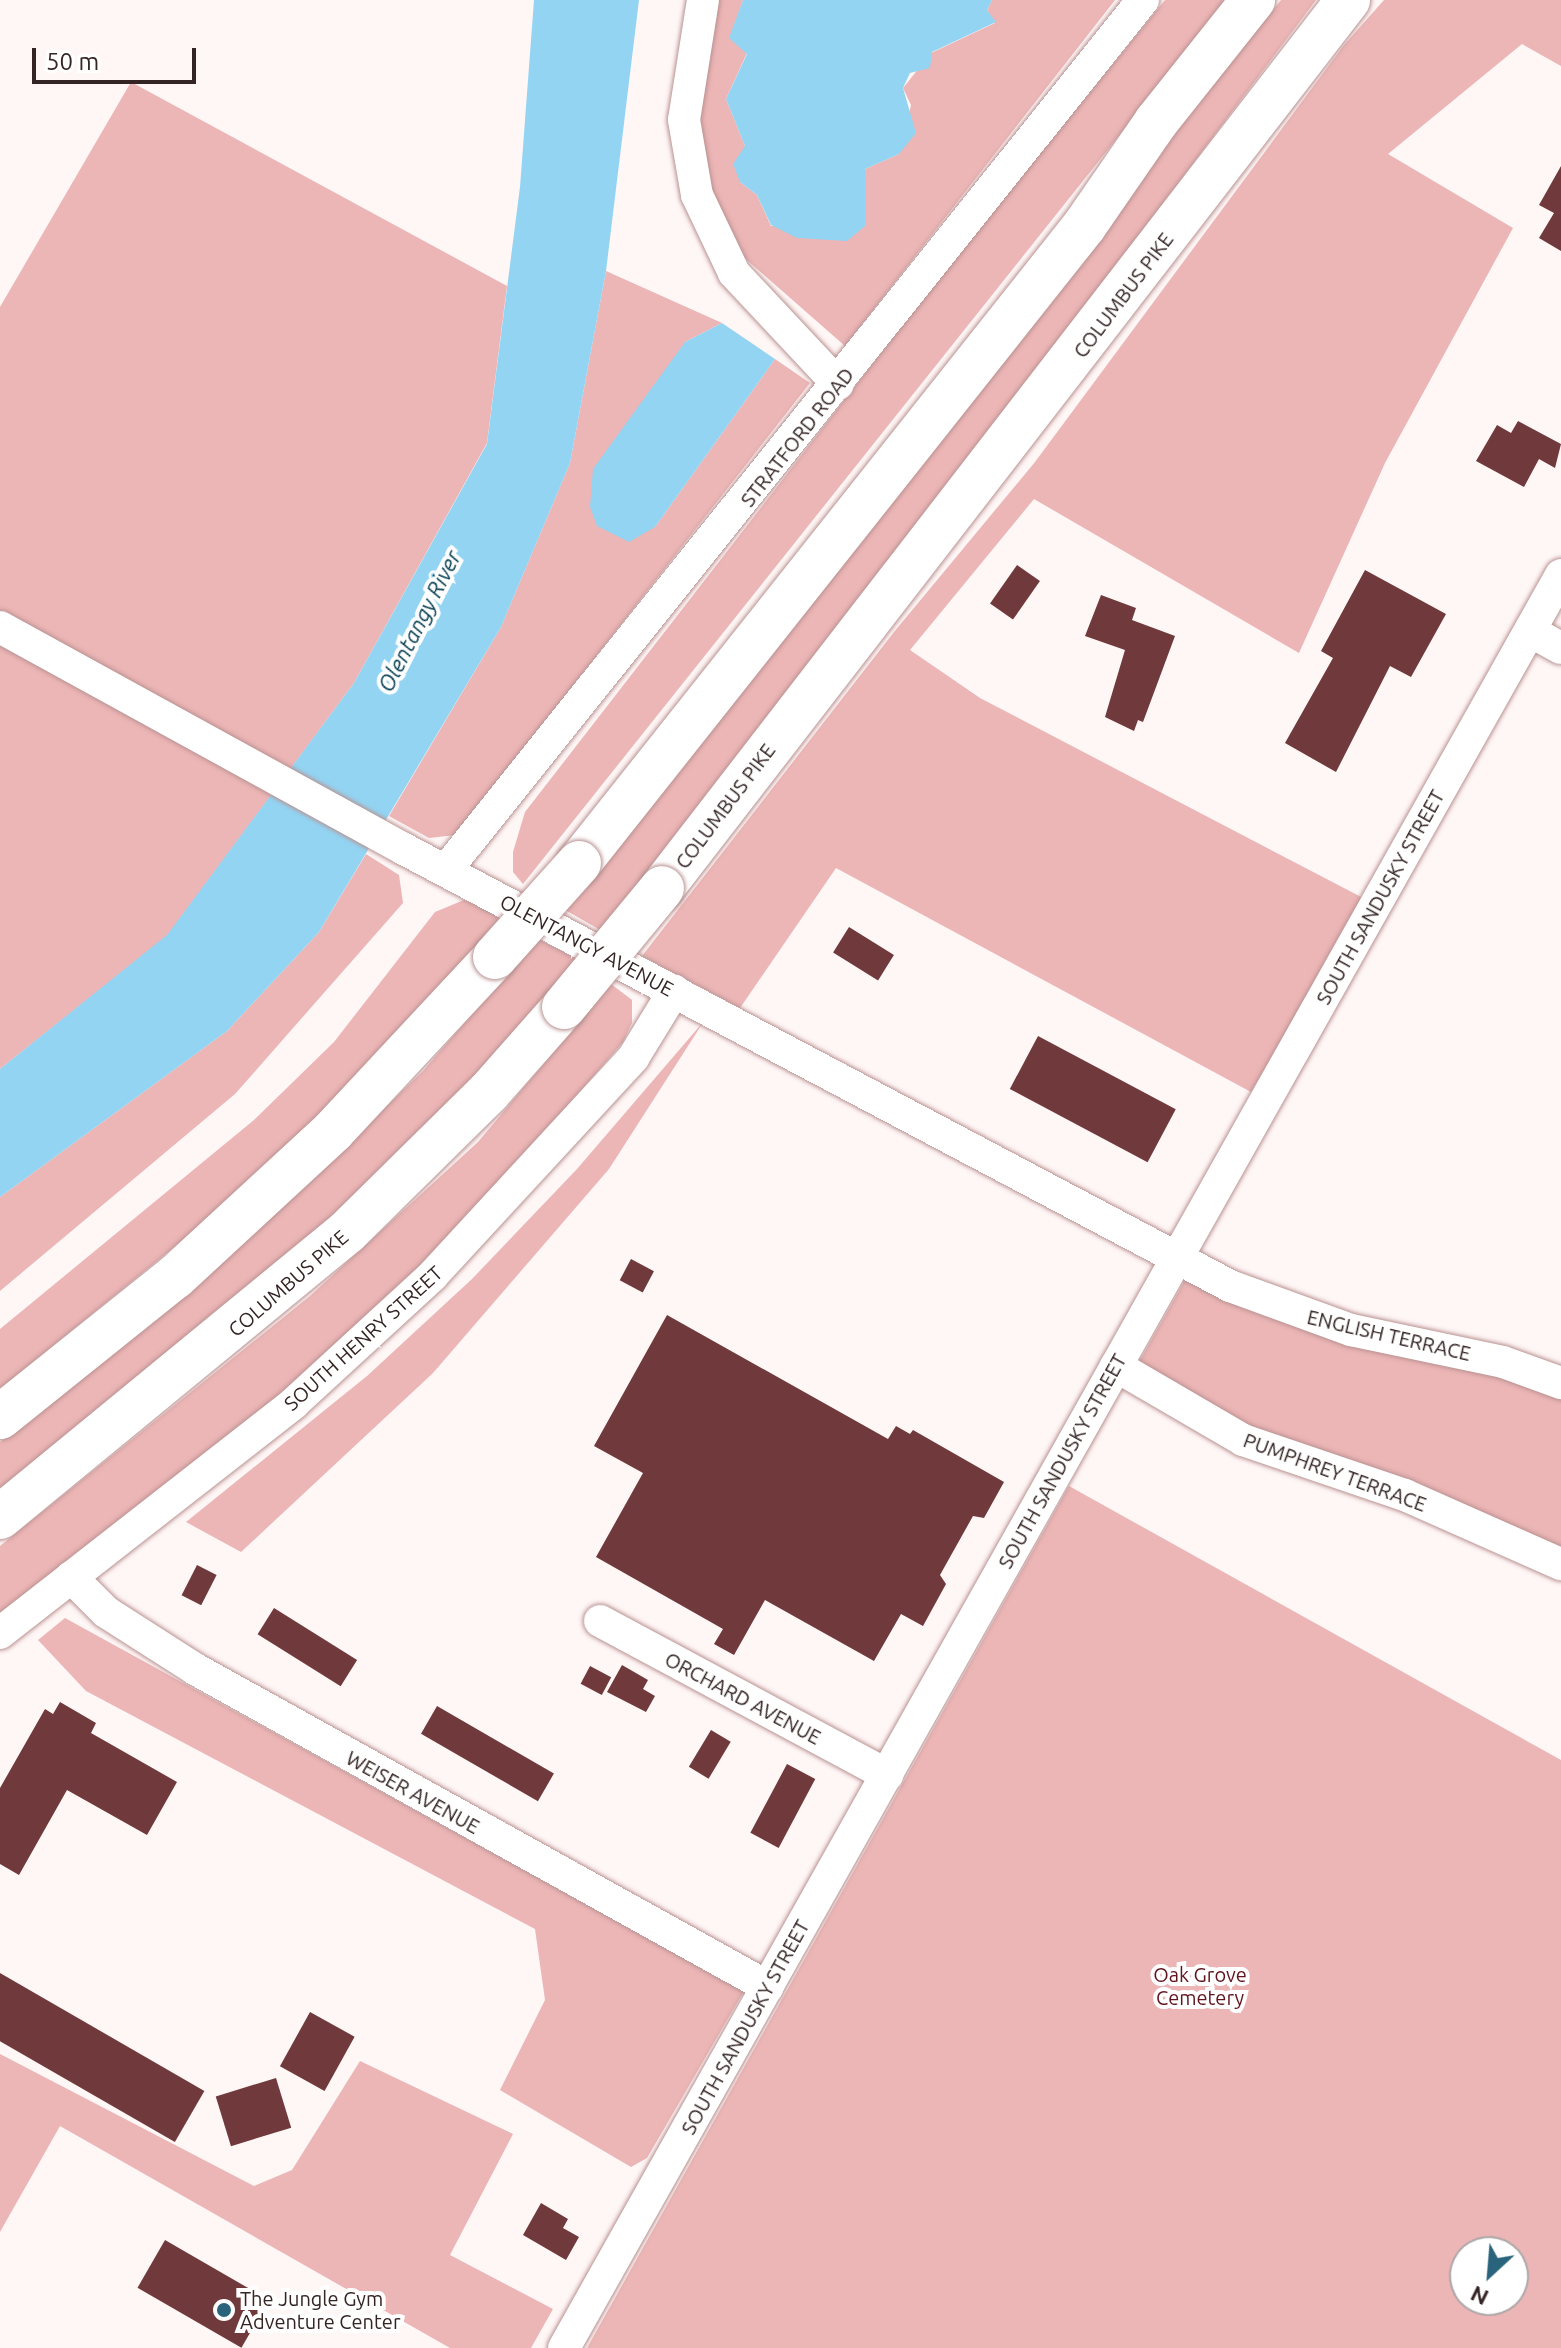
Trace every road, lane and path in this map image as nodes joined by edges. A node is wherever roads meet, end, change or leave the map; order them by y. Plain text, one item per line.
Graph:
1 (703, 0) edge
2 (1143, 0) edge
3 (1253, 0) edge
4 (1348, 0) edge
5 (838, 384) junction
6 (1561, 575) edge
7 (0, 627) edge
8 (1530, 631) junction
9 (1561, 648) edge
10 (446, 870) junction
11 (674, 991) junction
12 (1176, 1259) junction
13 (1116, 1366) junction
14 (1561, 1383) edge
15 (0, 1417) edge
16 (0, 1517) edge
17 (1561, 1564) edge
18 (71, 1577) junction
19 (600, 1621) dead end
20 (0, 1633) edge
21 (887, 1775) junction
22 (768, 1987) junction
23 (564, 2348) edge

1 - 5 street
2 - 5 street, STRATFORD ROAD
3 - 15 highway, bridge
4 - 16 highway, COLUMBUS PIKE, bridge
5 - 10 street, STRATFORD ROAD
6 - 8 street, SOUTH SANDUSKY STREET
7 - 10 street, OLENTANGY AVENUE
8 - 9 street
8 - 12 street, SOUTH SANDUSKY STREET
10 - 11 street, OLENTANGY AVENUE
11 - 12 street, OLENTANGY AVENUE
11 - 18 street, SOUTH HENRY STREET
12 - 13 street, SOUTH SANDUSKY STREET
12 - 14 street, ENGLISH TERRACE
13 - 17 street, PUMPHREY TERRACE
13 - 21 street, SOUTH SANDUSKY STREET
18 - 20 street, SOUTH HENRY STREET
18 - 22 street, WEISER AVENUE
19 - 21 street, ORCHARD AVENUE
21 - 22 street, SOUTH SANDUSKY STREET
22 - 23 street, SOUTH SANDUSKY STREET

